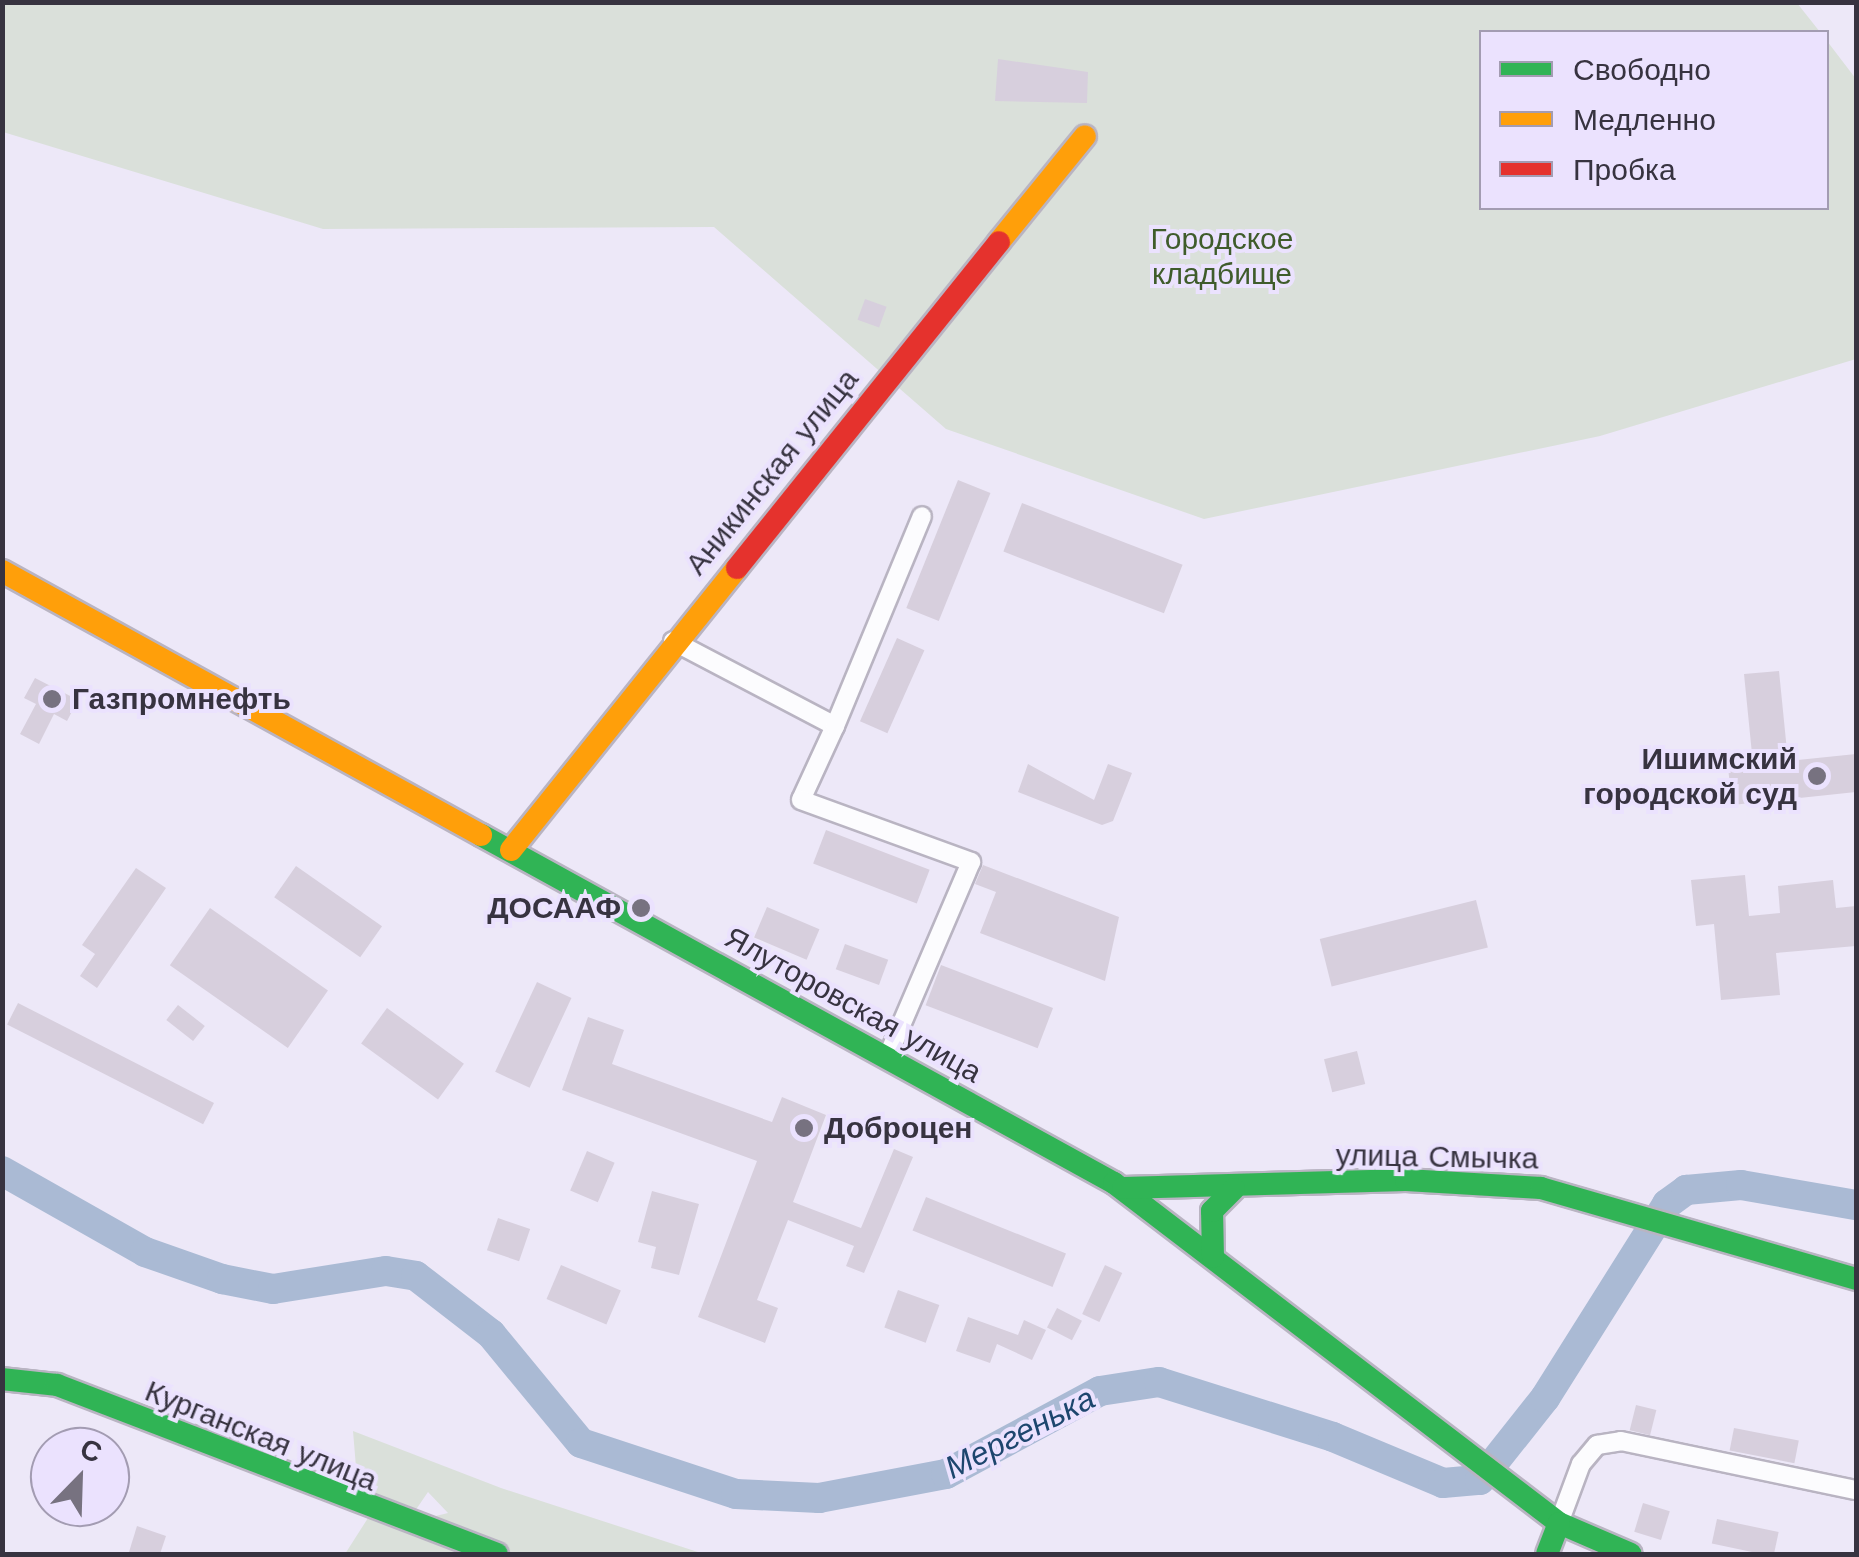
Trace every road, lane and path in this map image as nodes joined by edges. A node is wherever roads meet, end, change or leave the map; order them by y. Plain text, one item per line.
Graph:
1 (1085, 136) dead end
2 (922, 516) dead end
3 (2, 571) edge
4 (672, 640) junction
5 (835, 726) junction
6 (510, 850) junction
7 (886, 1058) junction
8 (1123, 1188) junction
9 (1234, 1189) junction
10 (1213, 1258) junction
11 (1856, 1279) edge
12 (2, 1379) edge
13 (1856, 1490) edge
14 (1558, 1523) junction
15 (497, 1554) edge
16 (1548, 1554) edge
17 (1632, 1554) edge

1 - 4 main road, Аникинская улица
2 - 5 street
3 - 6 main road, Ялуторовская улица
4 - 5 street
4 - 6 main road, Аникинская улица
5 - 7 street
6 - 7 main road, Ялуторовская улица
7 - 8 main road, Ялуторовская улица
8 - 9 main road, улица Смычка
8 - 10 main road, Ялуторовская улица
9 - 10 main road
9 - 11 main road, улица Смычка
10 - 14 main road, Ялуторовская улица
12 - 15 main road, Курганская улица
13 - 14 street
14 - 16 main road
14 - 17 main road, Ялуторовская улица

